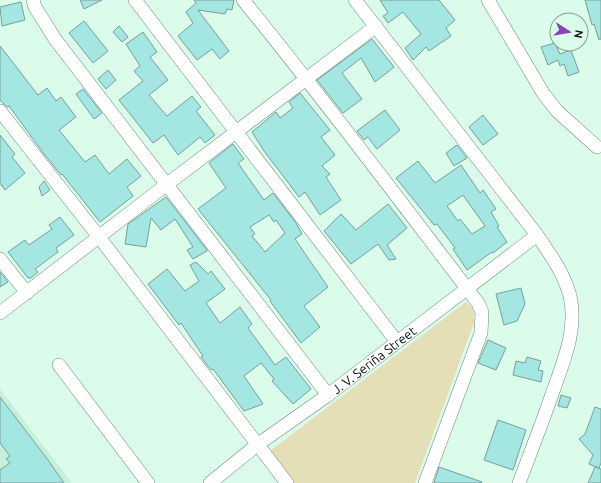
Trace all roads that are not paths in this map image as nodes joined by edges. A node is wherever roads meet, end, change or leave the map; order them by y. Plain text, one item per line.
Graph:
1 (33, 0) edge
2 (135, 0) edge
3 (243, 0) edge
4 (355, 0) edge
5 (488, 0) edge
6 (376, 26) junction
7 (307, 79) junction
8 (0, 111) edge
9 (235, 132) junction
10 (597, 147) dead end
11 (166, 185) junction
12 (537, 235) junction
13 (99, 237) junction
14 (0, 259) edge
15 (466, 288) junction
16 (27, 293) junction
17 (0, 313) edge
18 (398, 342) junction
19 (59, 365) dead end
20 (328, 395) junction
21 (257, 445) junction
22 (148, 483) edge
23 (210, 483) edge
24 (287, 483) edge
25 (425, 483) edge
26 (519, 483) edge

1 - 11 street
2 - 9 street
3 - 7 street
4 - 6 street
5 - 10 street
6 - 7 street
6 - 12 street
7 - 9 street
7 - 15 street
8 - 13 street
9 - 11 street
9 - 18 street
11 - 13 street
11 - 20 street
12 - 15 street, J. V. Seriña Street
12 - 26 street
13 - 16 street
13 - 21 street
14 - 16 street
15 - 18 street, J. V. Seriña Street
15 - 25 street
16 - 17 street
18 - 20 street, J. V. Seriña Street
19 - 22 street
20 - 21 street, J. V. Seriña Street
21 - 23 street, J. V. Seriña Street
21 - 24 street

